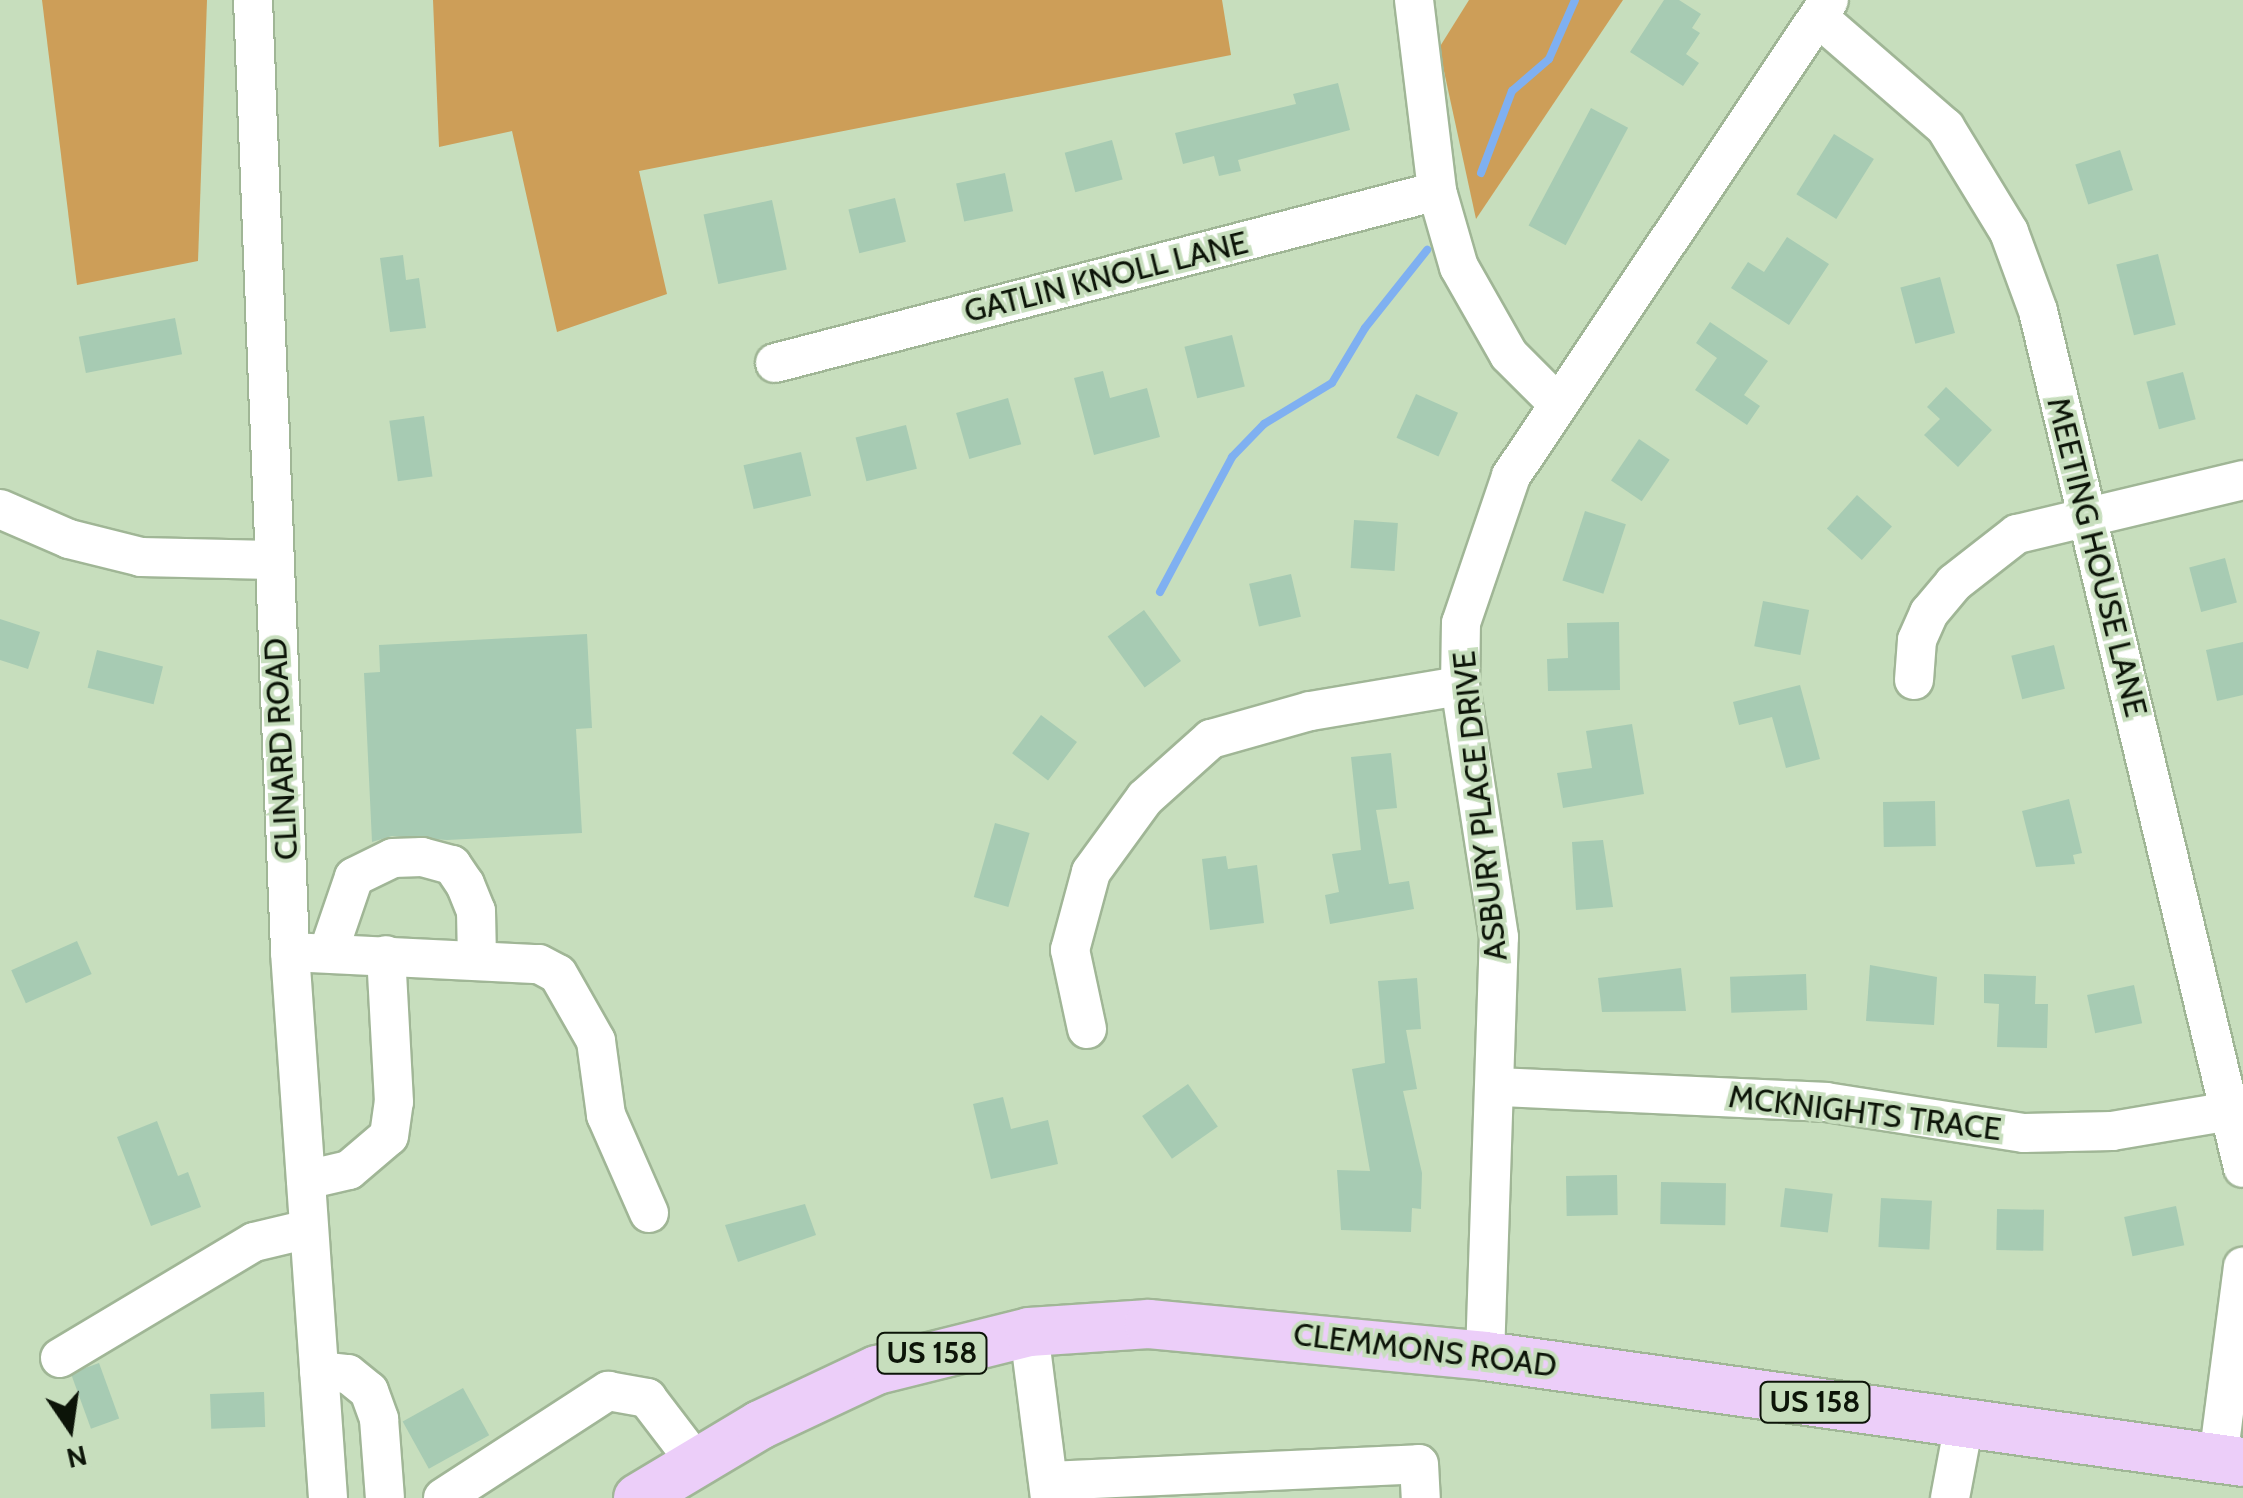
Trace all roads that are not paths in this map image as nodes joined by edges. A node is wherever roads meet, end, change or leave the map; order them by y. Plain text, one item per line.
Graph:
1 (254, 0) edge
2 (1414, 0) edge
3 (1824, 9) edge
4 (1437, 192) junction
5 (774, 363) dead end
6 (1556, 402) junction
7 (2243, 480) edge
8 (0, 508) edge
9 (2086, 514) junction
10 (272, 560) junction
11 (1914, 680) dead end
12 (1460, 686) junction
13 (309, 953) junction
14 (386, 955) junction
15 (477, 960) junction
16 (1087, 1028) dead end
17 (1498, 1087) junction
18 (2230, 1111) junction
19 (2243, 1168) edge
20 (306, 1180) junction
21 (650, 1213) dead end
22 (308, 1229) junction
23 (2243, 1267) edge
24 (1029, 1332) junction
25 (1485, 1356) junction
26 (60, 1358) dead end
27 (319, 1371) junction
28 (1964, 1423) junction
29 (2231, 1460) edge
30 (695, 1461) junction
31 (1049, 1490) edge
32 (645, 1496) edge
33 (328, 1498) edge
34 (384, 1498) edge
35 (443, 1498) edge
36 (1421, 1498) edge
37 (1950, 1498) edge

1 - 10 street, CLINARD ROAD
2 - 4 street
3 - 6 street, ASBURY PLACE DRIVE
3 - 9 street, MEETING HOUSE LANE
4 - 5 street, GATLIN KNOLL LANE
4 - 6 street
6 - 12 street, ASBURY PLACE DRIVE
7 - 9 street
8 - 10 street
9 - 11 street
9 - 18 street, MEETING HOUSE LANE
10 - 13 street, CLINARD ROAD
12 - 16 street
12 - 17 street, ASBURY PLACE DRIVE
13 - 14 street
13 - 15 street
13 - 20 street, CLINARD ROAD
14 - 15 street
14 - 20 street
15 - 21 street
17 - 18 street, MCKNIGHTS TRACE
17 - 25 street, ASBURY PLACE DRIVE
18 - 19 street, MEETING HOUSE LANE
20 - 22 street, CLINARD ROAD
22 - 26 street
22 - 27 street, CLINARD ROAD
23 - 29 street
24 - 25 main road, CLEMMONS ROAD / US 158
24 - 30 main road, CLEMMONS ROAD / US 158
24 - 31 street
25 - 28 main road, CLEMMONS ROAD / US 158
27 - 33 street, CLINARD ROAD
27 - 34 street
28 - 29 main road, CLEMMONS ROAD / US 158
28 - 37 street
30 - 32 main road, CLEMMONS ROAD / US 158
30 - 35 street
31 - 36 street

